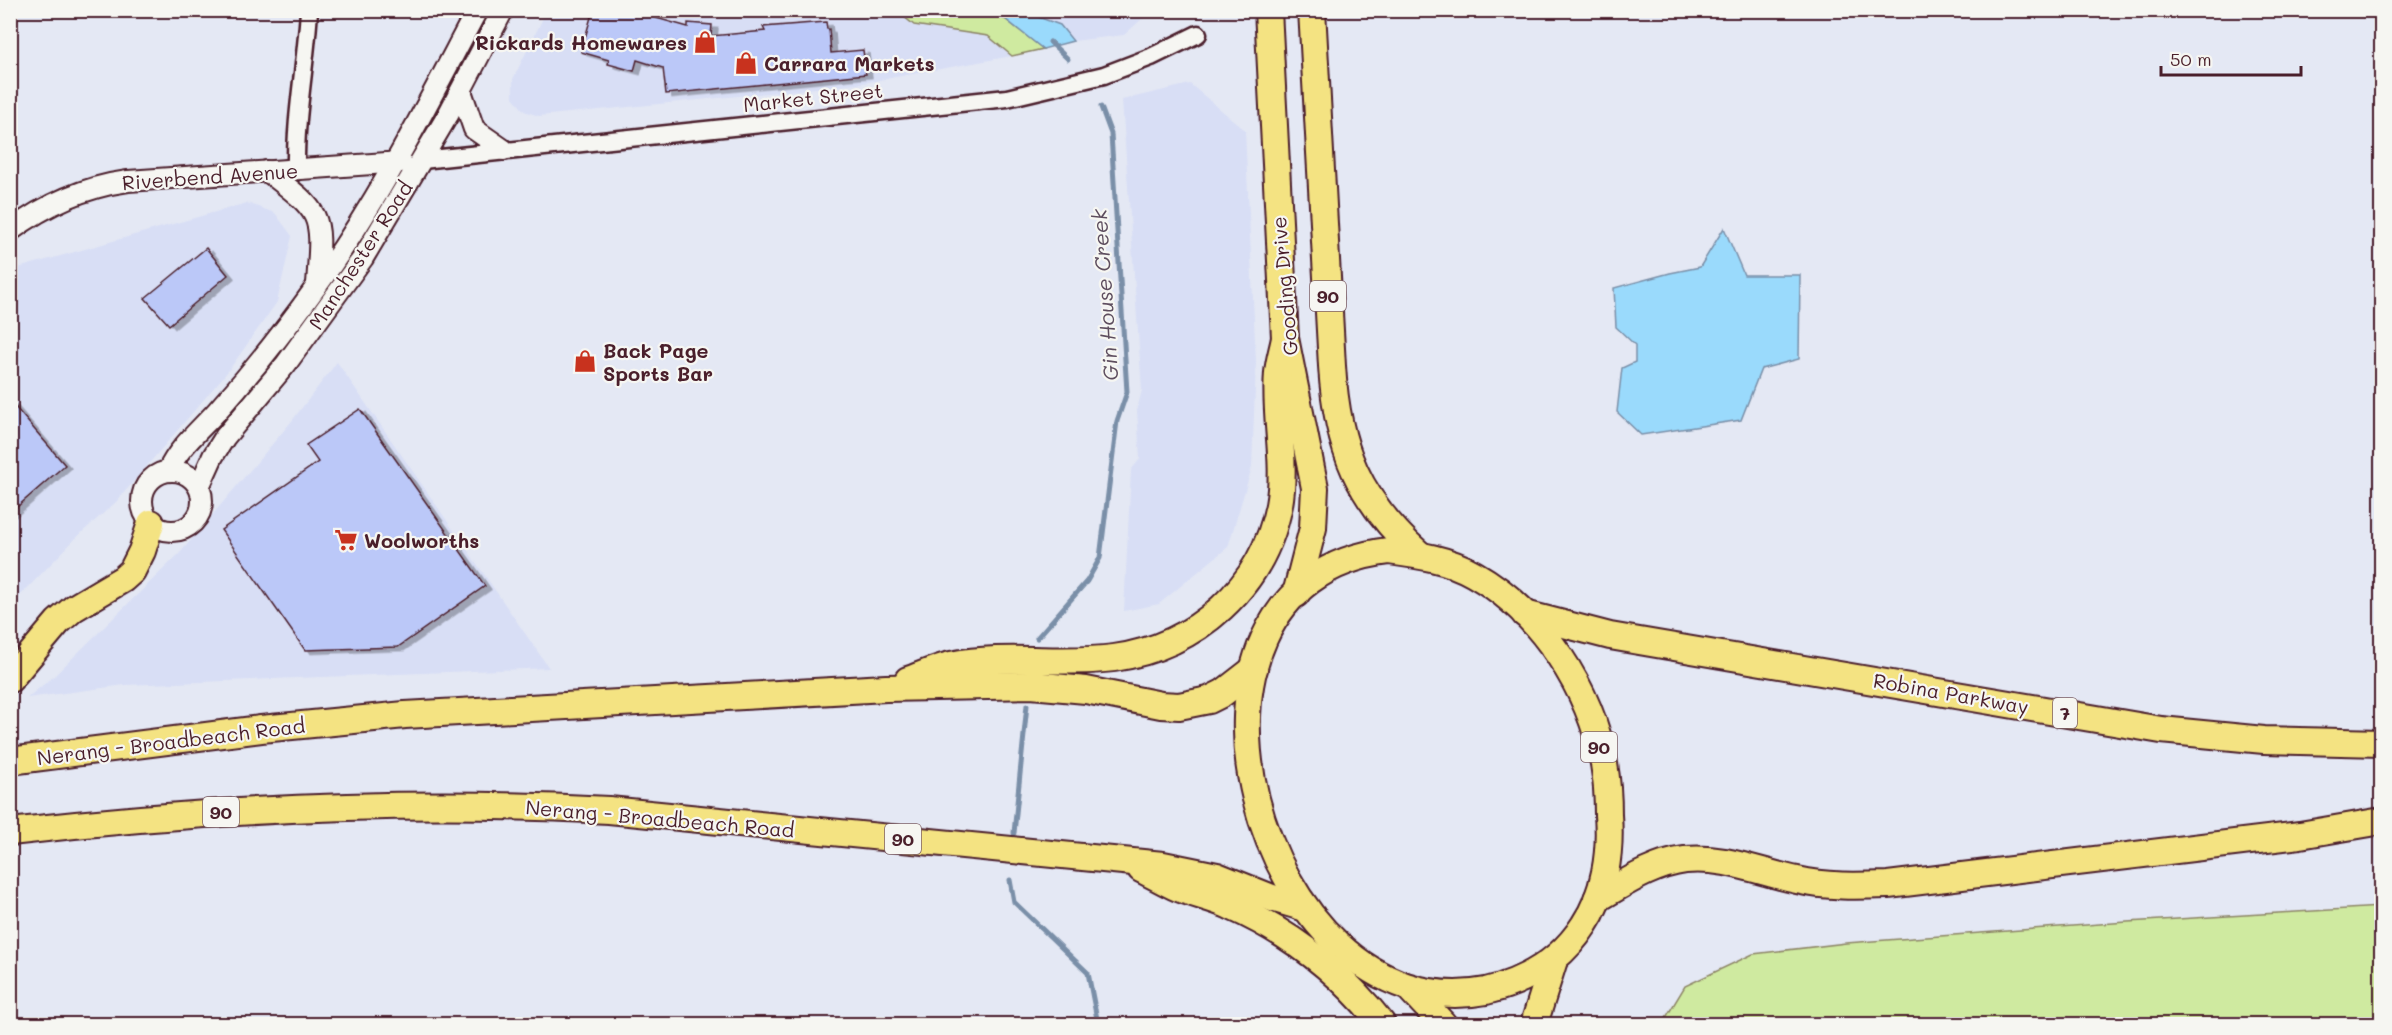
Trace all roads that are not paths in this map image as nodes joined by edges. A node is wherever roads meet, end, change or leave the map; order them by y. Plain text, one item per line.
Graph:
1 (309, 10) edge
2 (477, 10) edge
3 (503, 10) edge
4 (1268, 10) edge
5 (1312, 10) edge
6 (1198, 34) dead end
7 (461, 91) junction
8 (504, 150) junction
9 (422, 160) junction
10 (394, 163) junction
11 (296, 169) junction
12 (267, 171) junction
13 (10, 231) edge
14 (316, 287) junction
15 (1285, 338) junction
16 (168, 471) junction
17 (199, 487) junction
18 (151, 523) junction
19 (1420, 555) junction
20 (1296, 594) junction
21 (1525, 614) junction
22 (1254, 669) junction
23 (10, 679) edge
24 (886, 688) junction
25 (2382, 743) edge
26 (10, 761) edge
27 (2382, 821) edge
28 (10, 832) edge
29 (1124, 860) junction
30 (1598, 899) junction
31 (1302, 907) junction
32 (1554, 960) junction
33 (1412, 991) junction
34 (1382, 1024) edge
35 (1443, 1024) edge
36 (1534, 1024) edge

1 - 11 street
2 - 10 street, Manchester Road
3 - 7 street, Manchester Road
4 - 15 main road, Gooding Drive / 90
5 - 19 main road, Gooding Drive / 90
6 - 8 street, Market Street
7 - 8 street
7 - 9 street, Manchester Road
8 - 9 street, Market Street
9 - 10 street, Riverbend Avenue
9 - 17 street, Manchester Road
10 - 11 street, Riverbend Avenue
10 - 14 street, Manchester Road
11 - 12 street, Riverbend Avenue
12 - 13 street, Riverbend Avenue
12 - 14 street
14 - 16 street, Manchester Road
15 - 20 main road, Gooding Drive
15 - 24 main road, 90
16 - 17 street
16 - 18 street
17 - 18 street
18 - 23 main road
19 - 20 main road
19 - 21 main road, 90
20 - 22 main road
21 - 25 main road, Robina Parkway / 7
21 - 30 main road, 90
22 - 24 main road, Nerang - Broadbeach Road
22 - 31 main road
24 - 26 main road, Nerang - Broadbeach Road / 90
27 - 30 main road
28 - 29 main road, Nerang - Broadbeach Road / 90
29 - 31 main road, Nerang - Broadbeach Road / 90
29 - 34 main road
30 - 32 main road, 90
31 - 33 main road, 90
32 - 33 main road, 90
32 - 36 main road
33 - 35 main road

